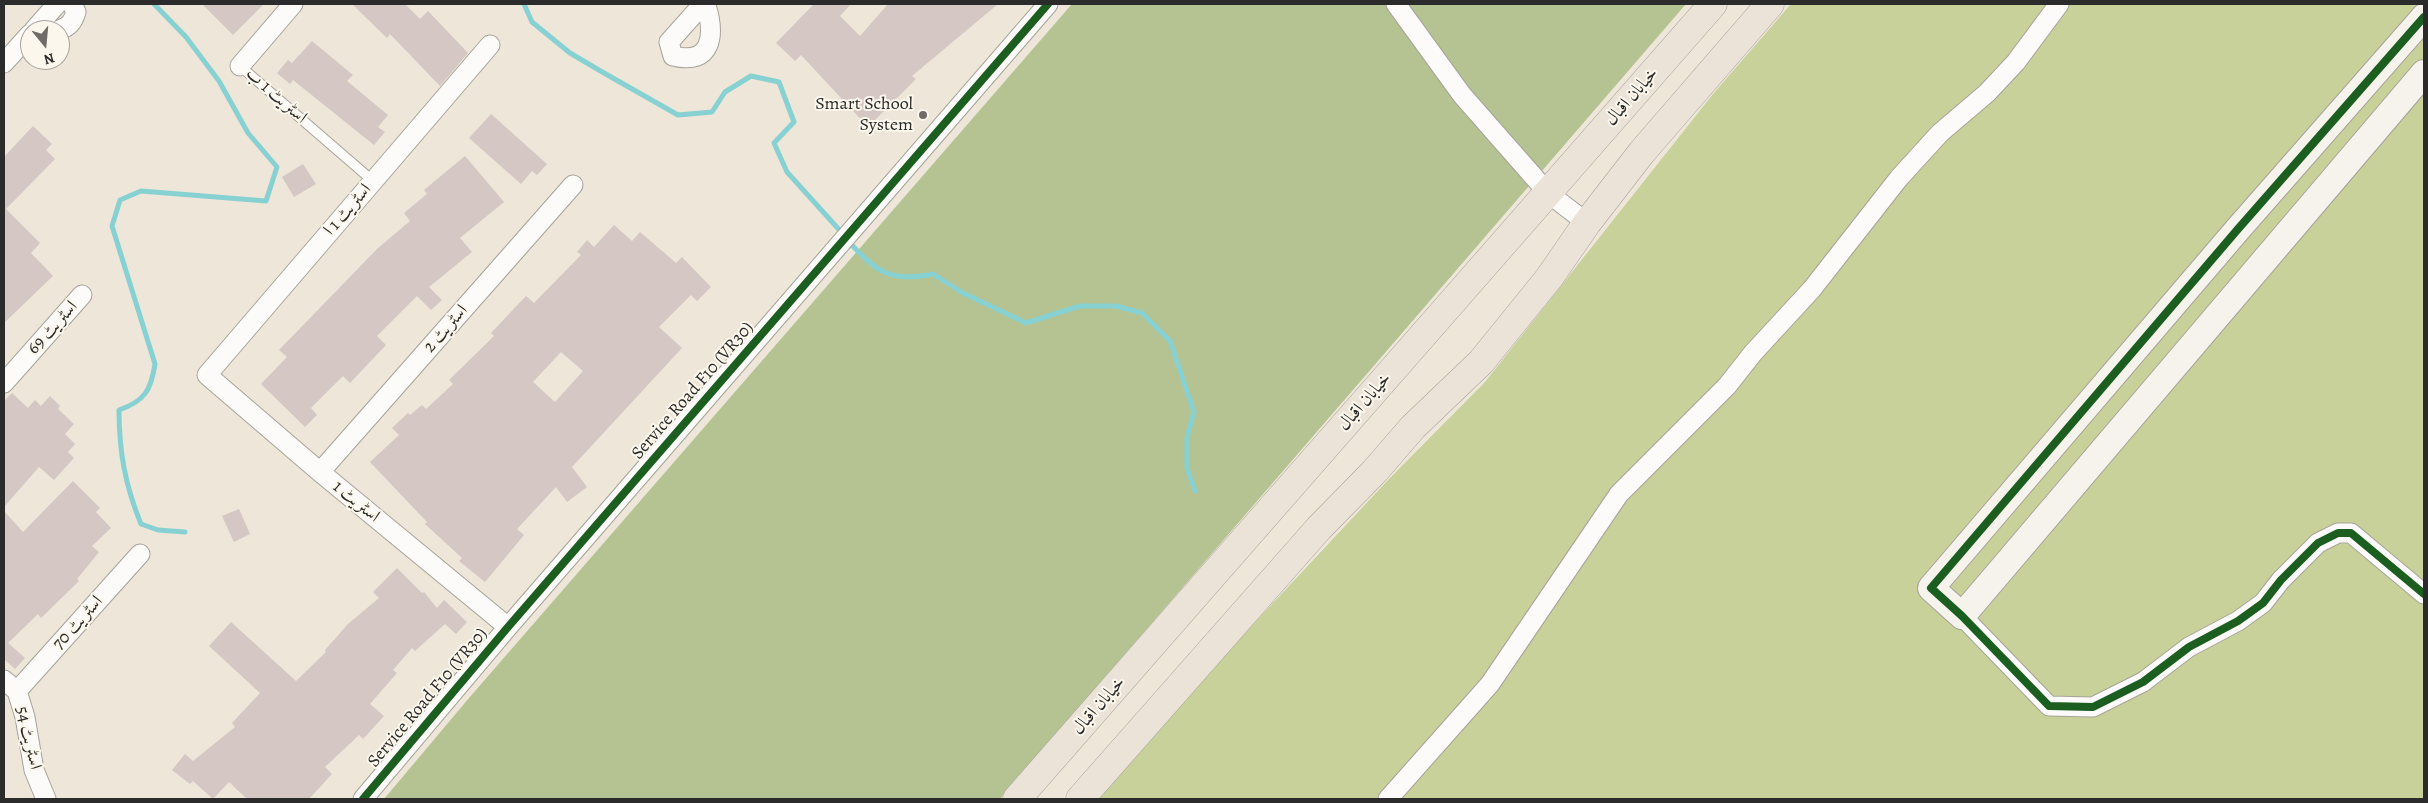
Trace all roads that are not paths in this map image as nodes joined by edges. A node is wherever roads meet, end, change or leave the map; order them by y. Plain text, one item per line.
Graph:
1 (57, 4) edge
2 (72, 4) edge
3 (293, 4) edge
4 (1048, 4) edge
5 (1396, 4) edge
6 (1713, 4) edge
7 (1770, 4) edge
8 (2059, 4) edge
9 (2424, 17) edge
10 (43, 20) edge
11 (70, 25) edge
12 (20, 45) edge
13 (490, 45) dead end
14 (4, 63) edge
15 (240, 66) joint
16 (2424, 73) edge
17 (373, 180) junction
18 (573, 185) dead end
19 (1548, 192) junction
20 (1587, 223) junction
21 (82, 295) dead end
22 (207, 375) joint
23 (4, 383) edge
24 (320, 472) junction
25 (140, 554) dead end
26 (2424, 594) edge
27 (1962, 616) junction
28 (508, 627) junction
29 (10, 686) edge
30 (46, 799) edge
31 (363, 799) edge
32 (1017, 799) edge
33 (1080, 799) edge
34 (1388, 799) edge

1 - 10 street
2 - 11 street
3 - 15 street, اسٹریٹ 1 ب
4 - 28 street, Service Road F10 (VR30)
5 - 19 street
6 - 19 main road, خیابان اقبال
7 - 20 main road
8 - 34 street
9 - 27 street
12 - 14 street
13 - 17 street, اسٹریٹ 1 ا
15 - 17 lane, اسٹریٹ 1 ب
16 - 27 street
17 - 22 street, اسٹریٹ 1 ا
18 - 24 street, اسٹریٹ 2
19 - 20 street
19 - 32 main road, خیابان اقبال
20 - 33 main road
21 - 23 street, اسٹریٹ 69
22 - 24 street, اسٹریٹ 1
24 - 28 street, اسٹریٹ 1
25 - 29 street, اسٹریٹ 70
26 - 27 street
28 - 31 street, Service Road F10 (VR30)
29 - 30 street, اسٹریٹ 54

